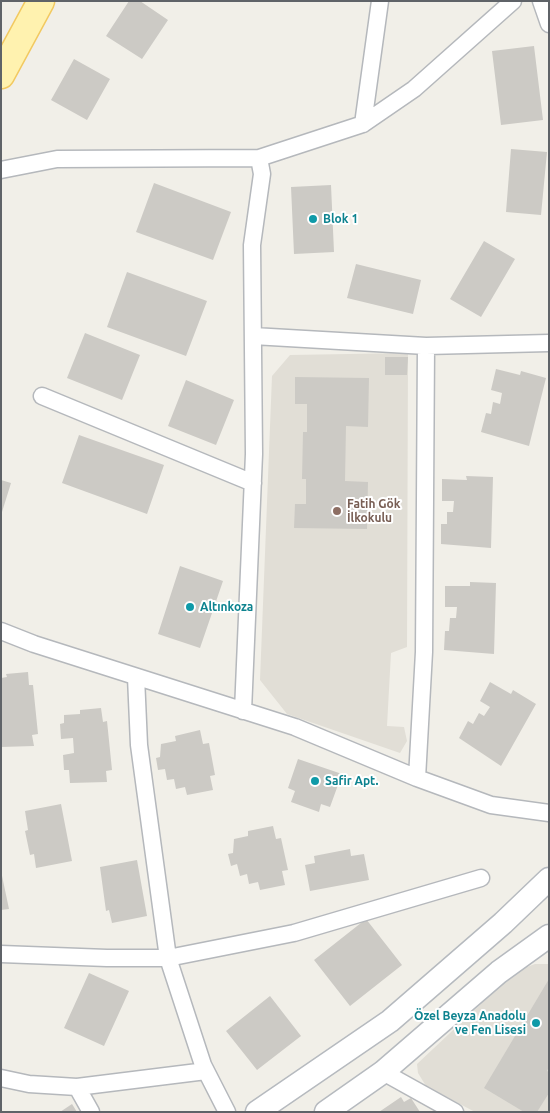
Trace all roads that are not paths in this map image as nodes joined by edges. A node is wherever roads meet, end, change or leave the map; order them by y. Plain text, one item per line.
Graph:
1 (41, 1) edge
2 (380, 1) edge
3 (513, 1) edge
4 (541, 1) edge
5 (549, 24) edge
6 (1, 75) edge
7 (363, 124) junction
8 (259, 158) junction
9 (1, 170) edge
10 (253, 336) junction
11 (549, 343) edge
12 (426, 346) junction
13 (42, 396) dead end
14 (253, 483) junction
15 (1, 631) edge
16 (136, 677) junction
17 (243, 711) junction
18 (417, 778) junction
19 (549, 814) edge
20 (481, 878) dead end
21 (549, 879) edge
22 (549, 883) edge
23 (549, 899) edge
24 (549, 936) edge
25 (1, 954) edge
26 (168, 958) junction
27 (206, 1071) junction
28 (383, 1072) junction
29 (1, 1078) edge
30 (77, 1087) junction
31 (91, 1112) edge
32 (227, 1112) edge
33 (257, 1112) edge
34 (326, 1112) edge
35 (455, 1112) edge

1 - 6 main road
2 - 7 street
3 - 7 street
4 - 5 street
7 - 8 street
8 - 9 street
8 - 10 street
10 - 12 street
10 - 14 street
11 - 12 street
12 - 18 street
13 - 14 street
14 - 17 street
15 - 16 street
16 - 17 street
16 - 26 street
17 - 18 street
18 - 19 street
20 - 26 street
21 - 33 street
22 - 23 street
24 - 28 street
25 - 26 street
26 - 27 street
27 - 30 street
27 - 32 street
28 - 34 street
28 - 35 street
29 - 30 street
30 - 31 street

